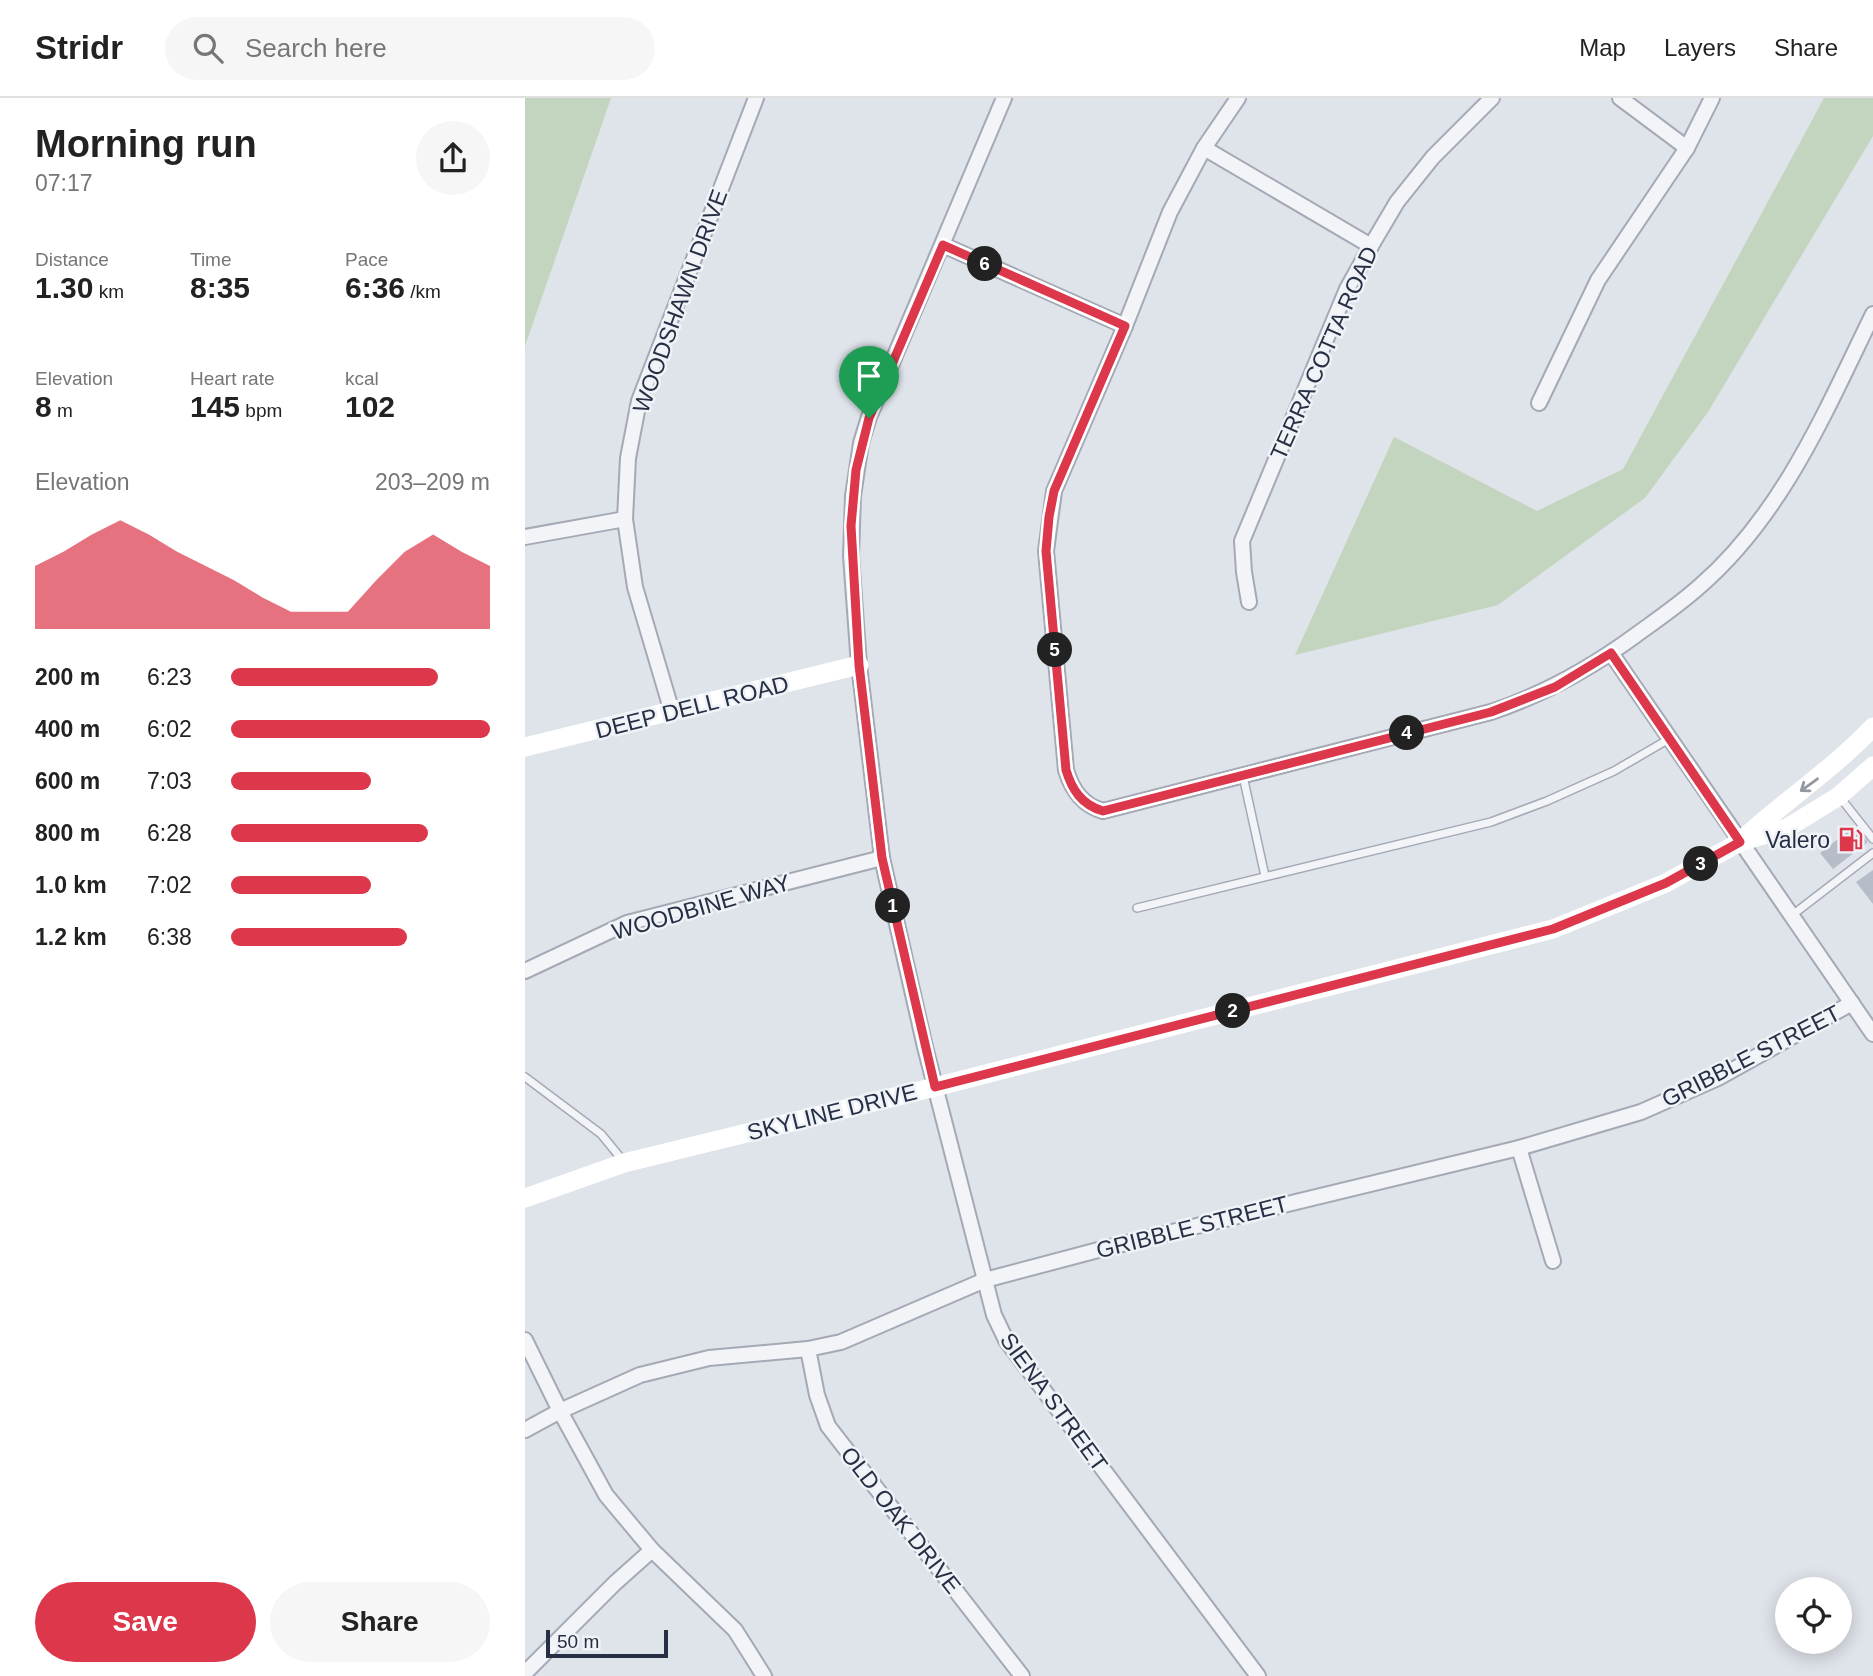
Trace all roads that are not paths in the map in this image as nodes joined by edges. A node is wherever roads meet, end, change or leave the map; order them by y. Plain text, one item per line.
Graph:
1 (755, 98) edge
2 (1004, 98) edge
3 (1238, 98) edge
4 (1492, 98) edge
5 (1620, 98) edge
6 (1712, 98) edge
7 (1204, 148) junction
8 (1687, 148) junction
9 (943, 245) junction
10 (1371, 246) junction
11 (1873, 314) edge
12 (1125, 326) junction
13 (1539, 403) dead end
14 (625, 519) junction
15 (525, 537) edge
16 (1249, 603) dead end
17 (1611, 653) junction
18 (859, 665) junction
19 (673, 712) junction
20 (1873, 727) edge
21 (1669, 739) junction
22 (525, 747) edge
23 (1873, 766) edge
24 (1243, 776) junction
25 (1839, 796) junction
26 (1873, 839) edge
27 (1740, 842) junction
28 (1873, 853) edge
29 (882, 858) junction
30 (1265, 876) junction
31 (1137, 908) dead end
32 (1790, 916) junction
33 (525, 971) edge
34 (1852, 1003) junction
35 (1873, 1034) edge
36 (525, 1077) edge
37 (935, 1087) junction
38 (1519, 1148) junction
39 (624, 1163) junction
40 (525, 1198) edge
41 (1553, 1261) dead end
42 (985, 1280) junction
43 (525, 1340) edge
44 (808, 1349) junction
45 (560, 1411) junction
46 (525, 1430) edge
47 (652, 1550) junction
48 (525, 1673) edge
49 (764, 1676) edge
50 (1022, 1676) edge
51 (1257, 1676) edge

1 - 14 street, WOODSHAWN DRIVE
2 - 9 street, SIENA STREET
3 - 7 street
4 - 10 street, TERRA COTTA ROAD
5 - 8 street
6 - 8 street
7 - 10 street
7 - 12 street
8 - 13 street
9 - 12 street
9 - 18 street, SIENA STREET
10 - 16 street, TERRA COTTA ROAD
11 - 17 street
12 - 24 street
14 - 15 street
14 - 19 street, WOODSHAWN DRIVE
17 - 21 street
17 - 24 street
18 - 19 main road, DEEP DELL ROAD
18 - 29 street, SIENA STREET
19 - 22 main road, DEEP DELL ROAD
20 -> 27 main road, SKYLINE DRIVE
21 - 27 street
21 - 30 lane
23 - 25 main road, SKYLINE DRIVE
24 - 30 lane
25 - 26 lane
25 - 27 main road, SKYLINE DRIVE
27 - 32 street
27 - 37 main road, SKYLINE DRIVE
28 - 32 lane
29 - 33 street, WOODBINE WAY
29 - 37 street, SIENA STREET
30 - 31 lane
32 - 34 street
34 - 35 street
34 - 38 street, GRIBBLE STREET
36 - 39 lane
37 - 39 main road, SKYLINE DRIVE
37 - 42 street, SIENA STREET
38 - 41 street
38 - 42 street, GRIBBLE STREET
39 - 40 main road, SKYLINE DRIVE
42 - 44 street, GRIBBLE STREET
42 - 51 street, SIENA STREET
43 - 45 street
44 - 45 street, GRIBBLE STREET
44 - 50 street, OLD OAK DRIVE
45 - 46 street, GRIBBLE STREET
45 - 47 street
47 - 48 street
47 - 49 street

